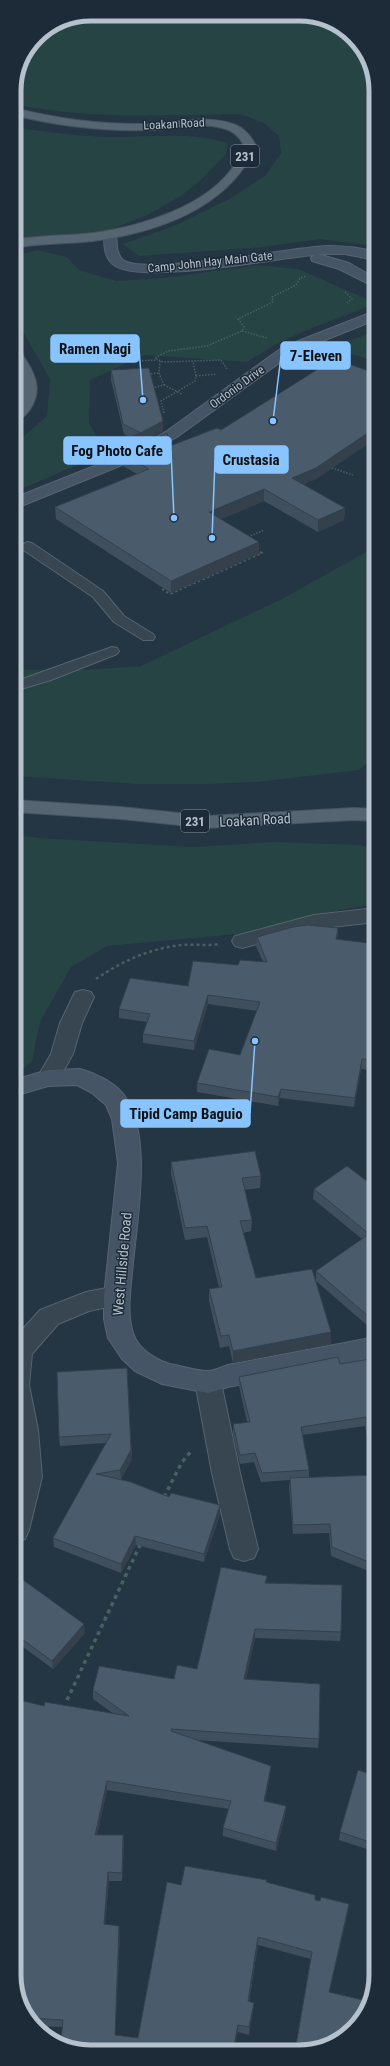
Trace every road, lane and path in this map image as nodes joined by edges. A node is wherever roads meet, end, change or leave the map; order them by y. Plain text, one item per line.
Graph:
1 (21, 113) edge
2 (110, 234) junction
3 (21, 243) edge
4 (286, 254) junction
5 (369, 255) edge
6 (307, 275) dead end
7 (369, 279) edge
8 (339, 288) dead end
9 (345, 305) dead end
10 (369, 317) edge
11 (242, 331) junction
12 (271, 340) dead end
13 (159, 360) junction
14 (136, 361) dead end
15 (193, 362) junction
16 (21, 365) edge
17 (159, 373) junction
18 (226, 373) dead end
19 (143, 374) edge
20 (220, 374) dead end
21 (196, 376) junction
22 (164, 385) junction
23 (152, 388) edge
24 (179, 391) junction
25 (182, 394) dead end
26 (161, 400) junction
27 (158, 405) edge
28 (21, 411) edge
29 (171, 413) dead end
30 (323, 464) edge
31 (353, 475) dead end
32 (21, 501) edge
33 (264, 530) dead end
34 (246, 538) edge
35 (27, 546) dead end
36 (252, 547) edge
37 (162, 589) edge
38 (148, 636) dead end
39 (112, 651) dead end
40 (21, 685) edge
41 (21, 806) edge
42 (369, 815) edge
43 (369, 916) edge
44 (242, 941) joint
45 (83, 997) joint
46 (48, 1078) junction
47 (21, 1086) edge
48 (117, 1296) junction
49 (369, 1348) edge
50 (21, 1349) edge
51 (208, 1382) junction
52 (21, 1410) edge
53 (182, 1462) dead end
54 (21, 1504) edge
55 (161, 1504) edge
56 (143, 1539) edge
57 (244, 1549) dead end
58 (68, 1700) dead end

1 - 2 main road, Loakan Road / 231
2 - 3 main road, Loakan Road / 231
2 - 4 street, Camp John Hay Main Gate
4 - 5 street
4 - 7 street
6 - 11 path
8 - 9 path
10 - 32 street, Ordonio Drive
11 - 12 path
11 - 13 path
13 - 14 path
13 - 15 path
13 - 17 path
15 - 18 path
15 - 21 path
16 - 28 main road
17 - 19 path
17 - 22 path
20 - 21 path
21 - 24 path
22 - 23 path
22 - 24 path
24 - 25 path
24 - 26 path
26 - 27 path
26 - 29 path
30 - 31 path
33 - 34 path
35 - 38 lane
36 - 37 path
39 - 40 lane
41 - 42 main road, Loakan Road / 231
43 - 44 street
44 - 45 path
45 - 46 street
46 - 47 street, West Hillside Road
46 - 48 street, West Hillside Road
48 - 50 street
48 - 51 street, West Hillside Road
49 - 51 street, West Hillside Road
51 - 57 street
52 - 54 street
53 - 55 path
56 - 58 path

